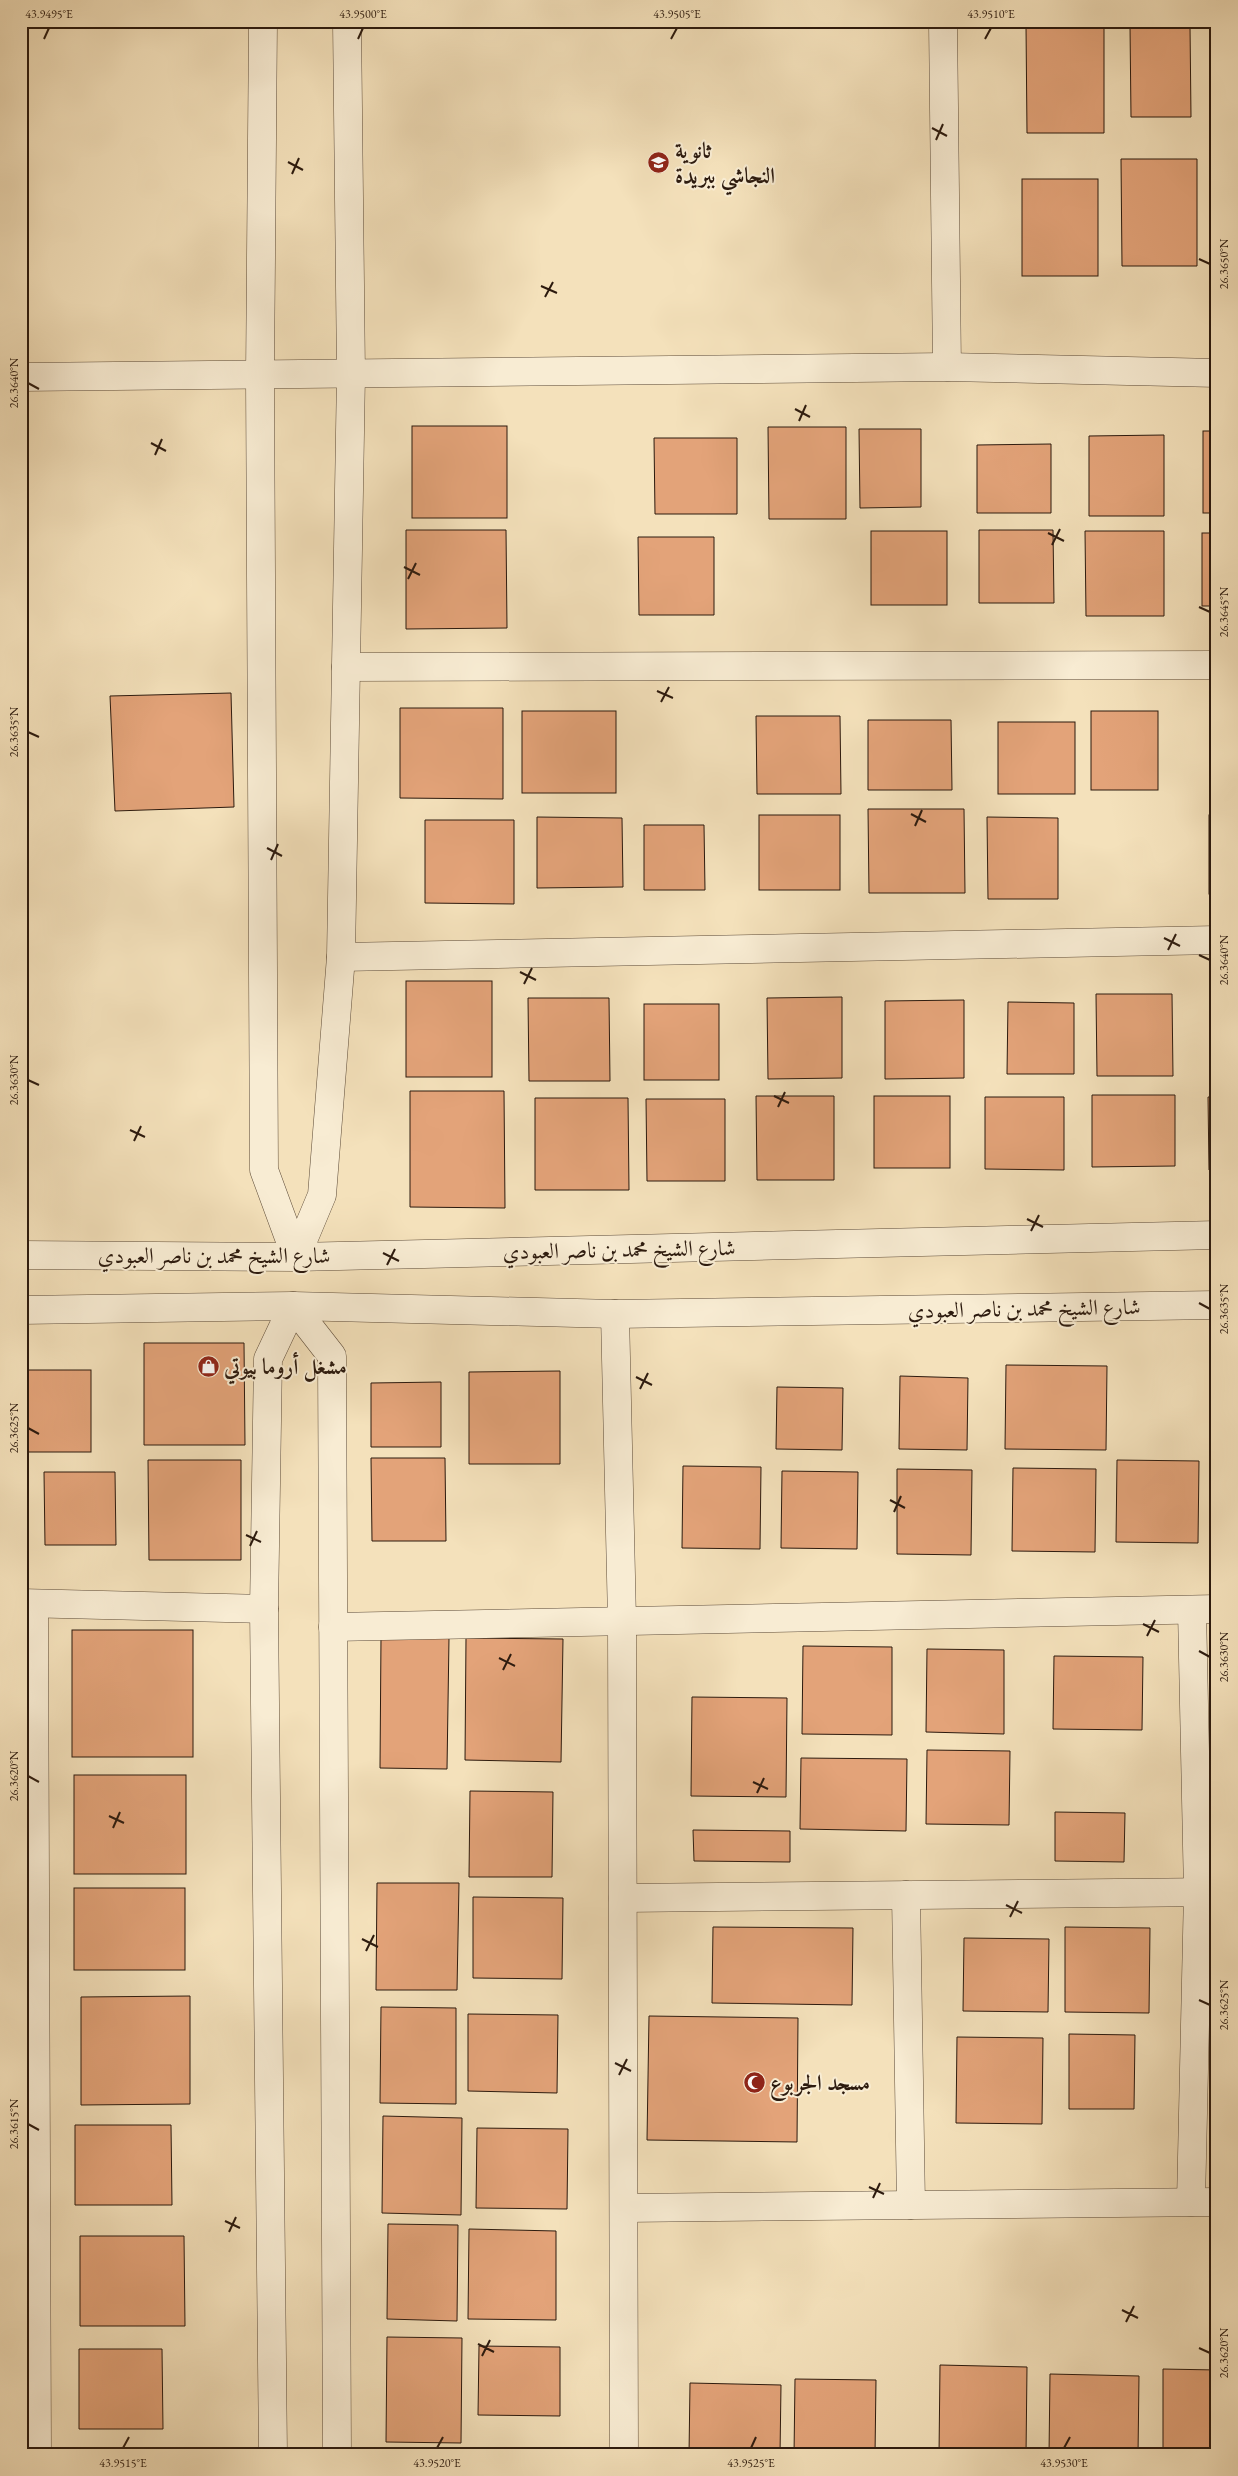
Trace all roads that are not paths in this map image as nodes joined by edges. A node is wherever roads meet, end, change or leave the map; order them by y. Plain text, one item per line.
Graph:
1 (264, 21) edge
2 (347, 21) edge
3 (943, 21) edge
4 (947, 367) junction
5 (1217, 373) edge
6 (352, 374) junction
7 (260, 376) junction
8 (21, 377) edge
9 (1217, 666) edge
10 (346, 667) junction
11 (1217, 940) edge
12 (341, 957) junction
13 (1217, 1236) edge
14 (21, 1255) edge
15 (296, 1257) junction
16 (1217, 1305) edge
17 (293, 1306) junction
18 (21, 1310) edge
19 (615, 1314) junction
20 (28, 1604) edge
21 (264, 1609) junction
22 (1205, 1610) edge
23 (622, 1620) junction
24 (333, 1626) junction
25 (1208, 1892) edge
26 (906, 1895) junction
27 (623, 1898) junction
28 (1204, 2202) edge
29 (911, 2205) junction
30 (624, 2208) junction
31 (36, 2455) edge
32 (273, 2455) edge
33 (337, 2455) edge
34 (624, 2455) edge

1 - 7 street
2 - 6 street
3 - 4 street
4 - 5 street
4 - 6 street
6 - 7 street
6 - 10 street
7 - 8 street
7 - 15 street
9 - 10 street
10 - 12 street
11 - 12 street
12 - 15 street
13 - 15 street, شارع الشيخ محمد بن ناصر العبودي
14 - 15 street, شارع الشيخ محمد بن ناصر العبودي
16 - 19 street, شارع الشيخ محمد بن ناصر العبودي
17 - 18 street, شارع الشيخ محمد بن ناصر العبودي
17 - 19 street, شارع الشيخ محمد بن ناصر العبودي
17 - 21 street
17 - 24 street
19 - 23 street
20 - 21 street
20 - 31 street
21 - 32 street
22 - 23 street
22 - 25 street
23 - 24 street
23 - 27 street
24 - 33 street
25 - 26 street
25 - 28 street
26 - 27 street
26 - 29 street
27 - 30 street
28 - 29 street
29 - 30 street
30 - 34 street

